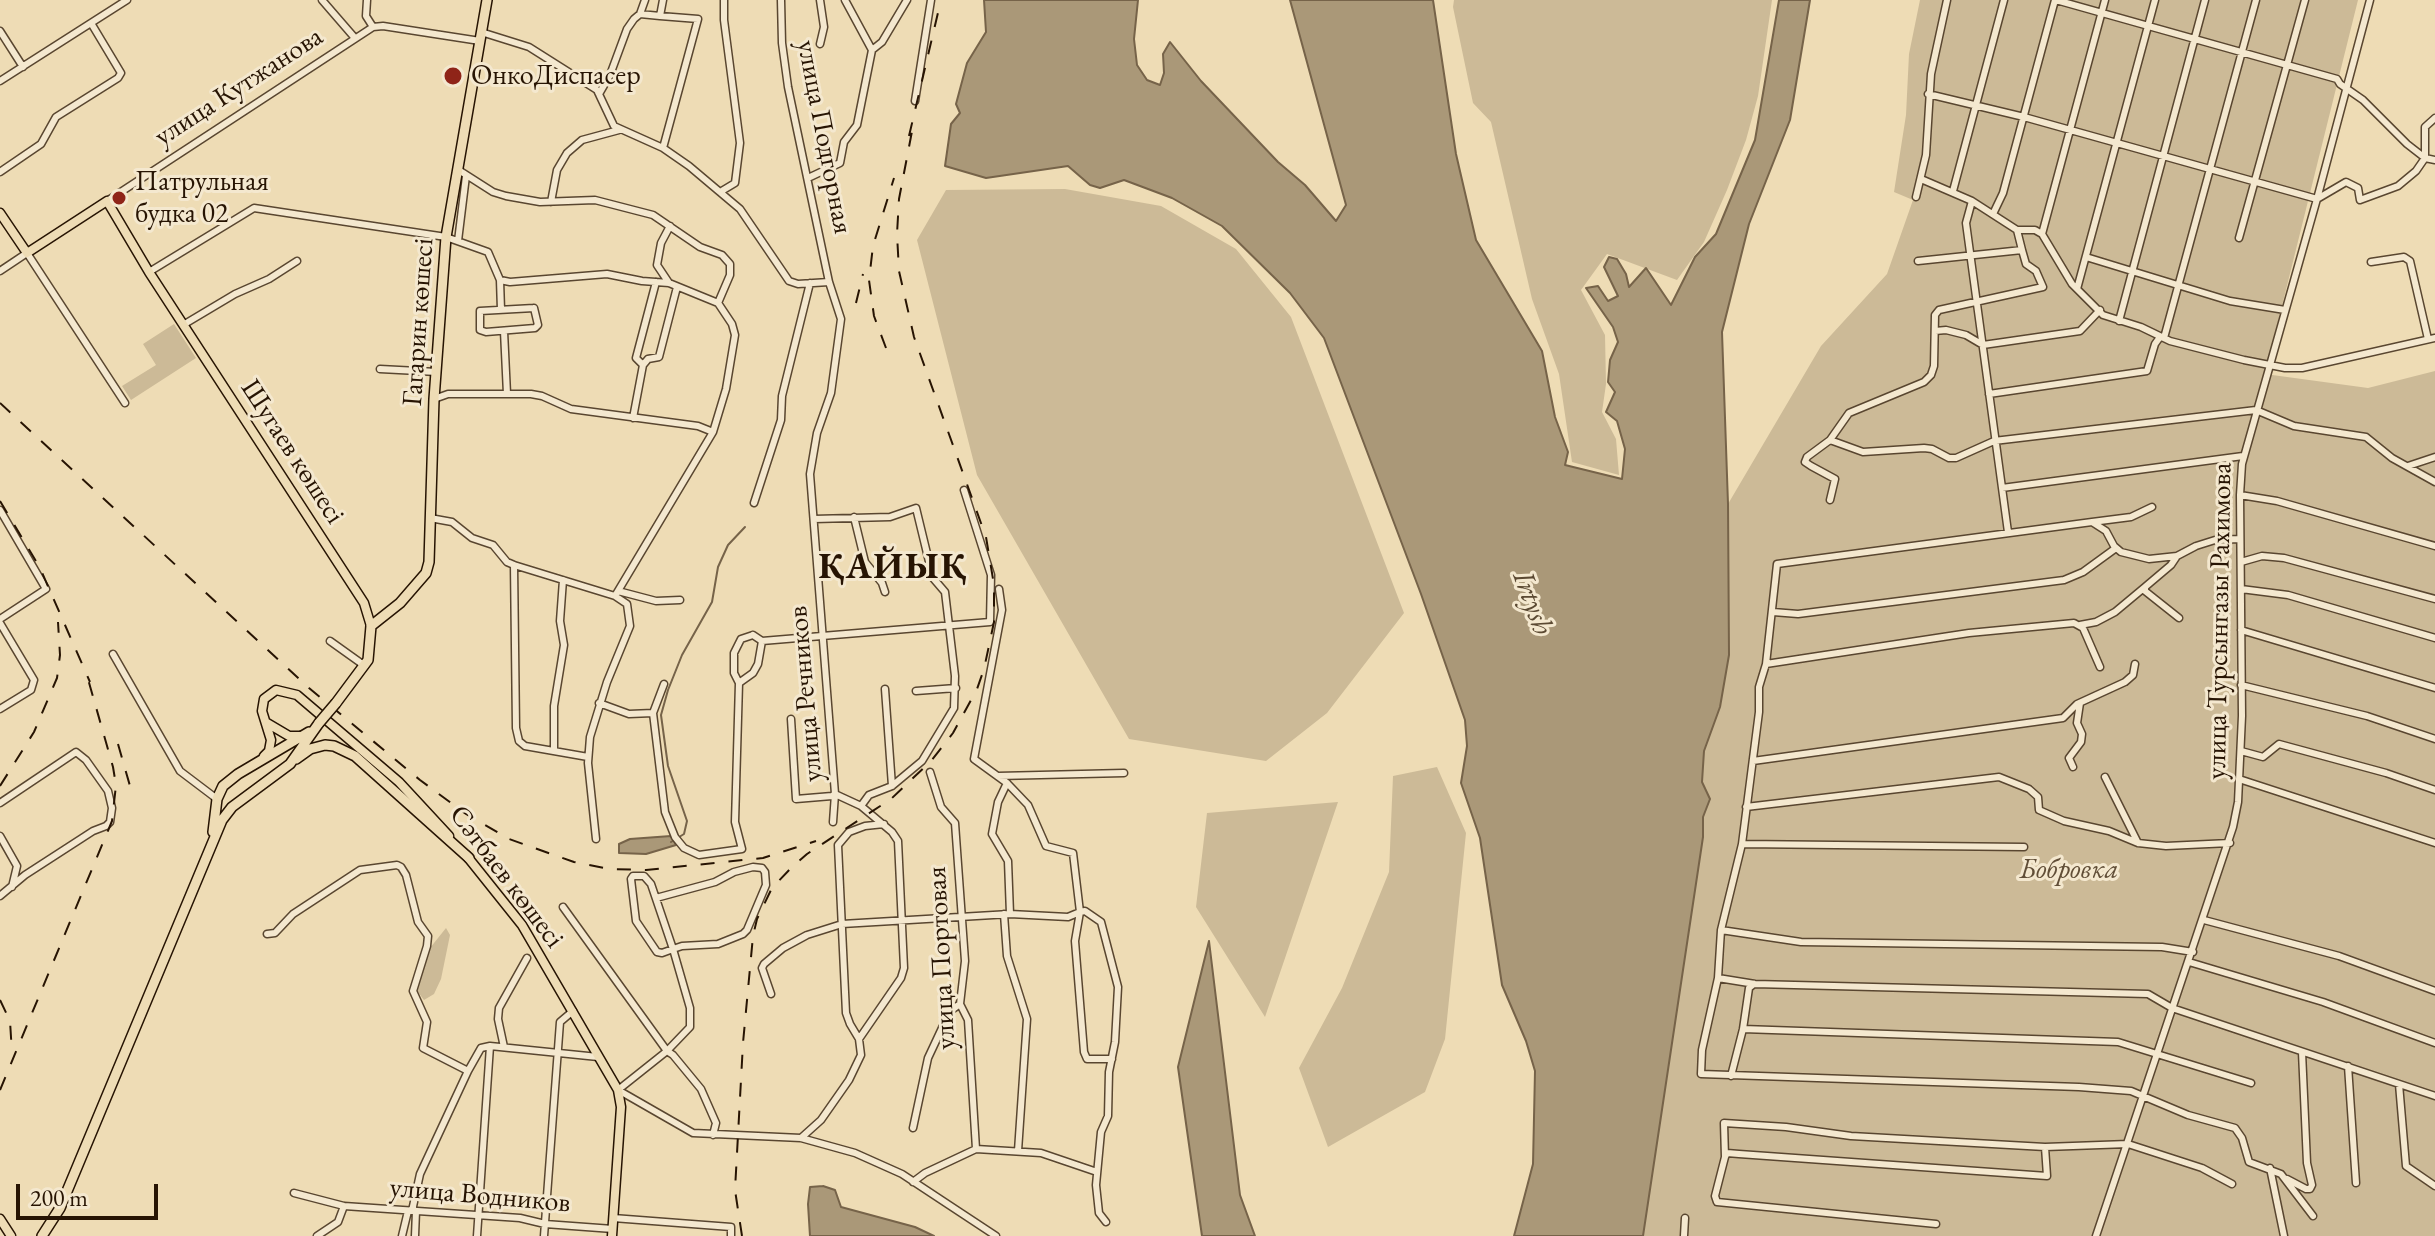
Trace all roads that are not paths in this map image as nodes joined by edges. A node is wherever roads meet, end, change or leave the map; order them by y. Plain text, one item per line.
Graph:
1 (127, 0) edge
2 (322, 0) edge
3 (367, 0) edge
4 (487, 0) edge
5 (645, 0) edge
6 (663, 0) edge
7 (724, 0) edge
8 (781, 0) edge
9 (820, 0) edge
10 (845, 0) edge
11 (907, 0) edge
12 (931, 0) edge
13 (1947, 0) edge
14 (2004, 0) edge
15 (2056, 0) edge
16 (2105, 0) edge
17 (2155, 0) edge
18 (2205, 0) edge
19 (2256, 0) edge
20 (2305, 0) edge
21 (2370, 0) edge
22 (2102, 12) junction
23 (640, 14) junction
24 (660, 16) junction
25 (91, 23) junction
26 (2149, 26) junction
27 (373, 27) junction
28 (0, 31) edge
29 (480, 36) junction
30 (354, 37) junction
31 (2195, 38) junction
32 (820, 44) dead end
33 (872, 50) junction
34 (2242, 52) junction
35 (2288, 65) junction
36 (23, 67) junction
37 (0, 81) edge
38 (2347, 90) junction
39 (599, 94) junction
40 (1928, 94) junction
41 (915, 101) dead end
42 (1976, 105) junction
43 (2024, 117) junction
44 (2435, 118) edge
45 (619, 130) junction
46 (2070, 130) junction
47 (2117, 143) junction
48 (663, 148) junction
49 (2163, 155) junction
50 (2425, 158) junction
51 (2435, 160) edge
52 (457, 169) junction
53 (2210, 169) junction
54 (0, 172) edge
55 (466, 176) junction
56 (808, 178) junction
57 (1921, 179) junction
58 (2256, 181) junction
59 (1953, 191) junction
60 (720, 192) junction
61 (1916, 197) dead end
62 (2317, 199) junction
63 (107, 201) junction
64 (1972, 201) junction
65 (551, 202) junction
66 (0, 213) edge
67 (1993, 214) junction
68 (670, 226) junction
69 (2017, 230) junction
70 (2042, 234) junction
71 (446, 237) junction
72 (2239, 238) dead end
73 (458, 241) junction
74 (2022, 250) junction
75 (27, 253) junction
76 (1970, 254) junction
77 (2086, 257) junction
78 (297, 261) dead end
79 (1918, 261) dead end
80 (2371, 262) dead end
81 (2132, 269) junction
82 (0, 271) edge
83 (149, 272) junction
84 (500, 280) junction
85 (656, 282) junction
86 (829, 282) junction
87 (669, 283) junction
88 (810, 283) junction
89 (2179, 283) junction
90 (677, 287) junction
91 (2077, 289) junction
92 (1977, 301) junction
93 (718, 303) junction
94 (501, 310) junction
95 (2100, 310) junction
96 (2285, 310) junction
97 (2119, 321) junction
98 (183, 325) junction
99 (504, 331) junction
100 (1935, 331) junction
101 (2162, 338) junction
102 (2432, 339) edge
103 (1983, 345) junction
104 (2269, 364) junction
105 (643, 365) junction
106 (380, 369) dead end
107 (437, 372) junction
108 (507, 394) junction
109 (1989, 394) junction
110 (434, 399) junction
111 (125, 403) dead end
112 (2256, 410) junction
113 (633, 418) junction
114 (713, 432) junction
115 (1830, 440) junction
116 (1994, 441) junction
117 (2243, 456) junction
118 (2435, 457) edge
119 (2408, 466) junction
120 (2435, 482) edge
121 (2002, 488) junction
122 (964, 490) dead end
123 (2240, 495) junction
124 (1830, 500) dead end
125 (754, 503) dead end
126 (2152, 507) dead end
127 (0, 510) edge
128 (854, 517) junction
129 (430, 518) junction
130 (814, 519) junction
131 (2092, 522) junction
132 (9, 525) junction
133 (0, 531) edge
134 (2008, 532) junction
135 (2240, 539) junction
136 (2435, 546) edge
137 (2116, 548) junction
138 (2177, 556) junction
139 (2149, 559) junction
140 (2241, 562) junction
141 (514, 565) junction
142 (2158, 574) junction
143 (563, 580) junction
144 (2145, 587) junction
145 (999, 589) dead end
146 (2241, 589) junction
147 (885, 592) dead end
148 (616, 594) junction
149 (2435, 599) edge
150 (680, 600) dead end
151 (1773, 612) junction
152 (2179, 618) dead end
153 (0, 621) edge
154 (2080, 625) junction
155 (371, 626) junction
156 (949, 627) junction
157 (2241, 630) junction
158 (822, 636) junction
159 (2435, 638) edge
160 (330, 641) dead end
161 (762, 641) junction
162 (113, 654) dead end
163 (1766, 664) junction
164 (2135, 664) dead end
165 (365, 666) junction
166 (2100, 667) dead end
167 (739, 683) junction
168 (664, 684) dead end
169 (2241, 685) junction
170 (956, 688) junction
171 (2435, 688) edge
172 (885, 689) dead end
173 (916, 691) dead end
174 (599, 703) junction
175 (2080, 703) junction
176 (0, 709) edge
177 (653, 713) junction
178 (2063, 718) junction
179 (791, 719) dead end
180 (266, 722) junction
181 (2077, 723) junction
182 (316, 726) junction
183 (302, 736) junction
184 (2435, 739) edge
185 (279, 749) junction
186 (554, 751) junction
187 (2241, 751) junction
188 (588, 757) junction
189 (261, 760) junction
190 (1753, 761) junction
191 (290, 764) junction
192 (2073, 767) dead end
193 (930, 772) dead end
194 (1124, 773) dead end
195 (998, 776) junction
196 (2105, 777) dead end
197 (2239, 779) junction
198 (1007, 783) junction
199 (892, 786) junction
200 (2435, 790) edge
201 (835, 794) junction
202 (217, 799) junction
203 (785, 799) dead end
204 (796, 799) junction
205 (0, 803) edge
206 (861, 806) junction
207 (232, 807) junction
208 (1746, 807) junction
209 (833, 822) dead end
210 (884, 824) junction
211 (0, 836) edge
212 (213, 839) junction
213 (596, 839) dead end
214 (2138, 843) junction
215 (2230, 843) junction
216 (2435, 843) edge
217 (1742, 844) junction
218 (2024, 847) dead end
219 (469, 858) junction
220 (11, 889) junction
221 (0, 896) edge
222 (656, 898) junction
223 (563, 907) dead end
224 (1080, 912) junction
225 (1007, 914) junction
226 (962, 917) junction
227 (2204, 920) junction
228 (902, 921) junction
229 (842, 924) junction
230 (1721, 930) junction
231 (267, 934) dead end
232 (673, 949) junction
233 (2193, 952) junction
234 (527, 958) dead end
235 (2189, 962) junction
236 (1718, 978) junction
237 (1755, 984) junction
238 (2435, 991) edge
239 (771, 994) dead end
240 (960, 1004) junction
241 (2172, 1008) junction
242 (574, 1010) junction
243 (1743, 1029) junction
244 (859, 1039) junction
245 (2435, 1043) edge
246 (490, 1046) junction
247 (504, 1047) junction
248 (667, 1051) junction
249 (2302, 1052) junction
250 (557, 1053) junction
251 (2157, 1054) junction
252 (600, 1057) junction
253 (1112, 1059) junction
254 (2348, 1066) junction
255 (468, 1071) junction
256 (1731, 1076) junction
257 (2251, 1083) dead end
258 (2399, 1084) junction
259 (618, 1090) junction
260 (2143, 1096) junction
261 (2435, 1096) edge
262 (913, 1128) dead end
263 (713, 1135) junction
264 (801, 1138) junction
265 (2128, 1144) junction
266 (2045, 1147) junction
267 (976, 1149) junction
268 (1018, 1151) junction
269 (1725, 1157) junction
270 (2270, 1168) junction
271 (1097, 1172) junction
272 (2281, 1174) junction
273 (913, 1182) junction
274 (2356, 1183) dead end
275 (2232, 1184) dead end
276 (2435, 1186) edge
277 (294, 1193) dead end
278 (344, 1206) junction
279 (412, 1211) junction
280 (479, 1215) junction
281 (2313, 1216) dead end
282 (613, 1218) junction
283 (1685, 1218) dead end
284 (0, 1219) edge
285 (1106, 1222) dead end
286 (545, 1224) junction
287 (1936, 1224) dead end
288 (612, 1233) edge
289 (11, 1236) edge
290 (42, 1236) edge
291 (317, 1236) edge
292 (402, 1236) edge
293 (415, 1236) edge
294 (477, 1236) edge
295 (544, 1236) edge
296 (731, 1236) edge
297 (996, 1236) edge
298 (1684, 1236) edge
299 (2096, 1236) edge
300 (2284, 1236) edge

1 - 25 street
2 - 30 street
3 - 27 street
4 - 29 highway, Гагарин көшесі
5 - 23 street
6 - 24 street
7 - 60 street
8 - 56 street, улица Подгорная
9 - 32 street
10 - 33 street
11 - 33 street
12 - 41 street
13 - 40 street
14 - 42 street
15 - 22 street
15 - 43 street
16 - 22 street
17 - 26 street
18 - 31 street
19 - 34 street
20 - 35 street
21 - 38 street, улица Турсынгазы Рахимова
22 - 26 street
22 - 46 street
23 - 24 street
23 - 39 street
24 - 48 street
25 - 36 street
25 - 54 street
26 - 31 street
26 - 47 street
27 - 29 street
27 - 30 street, улица Кутжанова
28 - 36 street
29 - 39 street
29 - 52 highway, Гагарин көшесі
30 - 63 street, улица Кутжанова
31 - 34 street
31 - 49 street
33 - 56 street
34 - 35 street
34 - 53 street
35 - 38 street
35 - 58 street
36 - 37 street
38 - 50 street
38 - 62 street, улица Турсынгазы Рахимова
39 - 45 street
40 - 42 street
40 - 57 street
42 - 43 street
42 - 59 street
43 - 46 street
43 - 67 street
44 - 50 street
45 - 48 street
45 - 65 street
46 - 47 street
46 - 70 street
47 - 49 street
47 - 77 street
48 - 60 street
49 - 53 street
49 - 81 street
50 - 51 street
50 - 62 street
52 - 55 street
52 - 71 highway, Гагарин көшесі
53 - 58 street
53 - 89 street
55 - 65 street
55 - 73 street
56 - 86 street, улица Подгорная
57 - 59 street
57 - 61 street
58 - 62 street
58 - 72 street
59 - 64 street
60 - 88 street
62 - 96 street, улица Турсынгазы Рахимова
63 - 75 main road, улица Кутжанова
63 - 83 main road, Шугаев көшесі
64 - 67 street
64 - 76 street
65 - 68 street
66 - 75 main road
67 - 69 street
68 - 87 street
68 - 93 street
69 - 70 street
69 - 74 street
70 - 91 street
71 - 73 street
71 - 83 street
71 - 107 highway, Гагарин көшесі
73 - 84 street
74 - 76 street
74 - 92 street
75 - 82 street, улица Кутжанова
75 - 111 street
76 - 79 street
76 - 92 street
77 - 81 street
77 - 91 street
78 - 98 street
80 - 102 street
81 - 89 street
81 - 97 street
83 - 98 main road, Шугаев көшесі
84 - 85 street
84 - 94 street
85 - 87 street
85 - 105 street
86 - 88 street
86 - 130 street, улица Речников
87 - 90 street
88 - 125 street
89 - 96 street
89 - 101 street
90 - 93 street
90 - 105 street
91 - 95 street
92 - 100 street
92 - 103 street
93 - 114 street
94 - 99 street
94 - 99 street
95 - 97 street
95 - 103 street
96 - 104 street, улица Турсынгазы Рахимова
97 - 101 street
98 - 155 main road, Шугаев көшесі
99 - 108 street
100 - 103 street
100 - 115 street
101 - 104 street
101 - 109 street
102 - 104 street
103 - 109 street
104 - 112 street, улица Турсынгазы Рахимова
105 - 113 street
106 - 107 street
107 - 110 highway, Гагарин көшесі
108 - 110 street
108 - 113 street
109 - 116 street
110 - 129 highway, Гагарин көшесі
112 - 116 street
112 - 117 street, улица Турсынгазы Рахимова
112 - 119 street
113 - 114 street
114 - 148 street
115 - 116 street
115 - 124 street
116 - 121 street
117 - 121 street
117 - 123 street, улица Турсынгазы Рахимова
118 - 119 street
119 - 120 street
121 - 134 street
122 - 156 street
123 - 135 street, улица Турсынгазы Рахимова
123 - 136 street
126 - 131 street
127 - 132 street
128 - 130 street
128 - 147 street
128 - 156 street
129 - 141 street
129 - 155 highway, Гагарин көшесі
130 - 158 street, улица Речников
131 - 134 street
131 - 137 street
132 - 133 street
132 - 153 street
134 - 151 street
135 - 138 street
135 - 140 street, улица Турсынгазы Рахимова
137 - 139 street
137 - 151 street
138 - 139 street
138 - 142 street
139 - 142 street
140 - 146 street, улица Турсынгазы Рахимова
140 - 149 street
141 - 143 street
141 - 186 street
142 - 144 street
143 - 148 street
143 - 186 street
144 - 152 street
144 - 154 street
145 - 195 street
146 - 157 street, улица Турсынгазы Рахимова
146 - 159 street
148 - 150 street
148 - 174 street
151 - 163 street
153 - 176 street
154 - 163 street
154 - 166 street
155 - 165 highway
156 - 158 street
156 - 170 street
157 - 169 street, улица Турсынгазы Рахимова
157 - 171 street
158 - 161 street
158 - 201 street, улица Речников
160 - 165 street
161 - 167 street
161 - 167 street
162 - 202 street
163 - 190 street
164 - 175 street
165 - 182 highway, bridge
167 - 177 street
168 - 177 street
169 - 184 street
169 - 187 street, улица Турсынгазы Рахимова
170 - 173 street
170 - 199 street
172 - 199 street
174 - 177 street
174 - 188 street
175 - 178 street
175 - 181 street
178 - 181 street
178 - 190 street
179 - 204 street
180 - 183 main road
180 - 189 main road, Сәтбаев көшесі
180 - 219 main road, Сәтбаев көшесі
181 - 192 street
182 - 183 highway
182 - 191 highway
183 - 185 highway
185 - 189 highway
185 - 191 highway
186 - 188 street
187 - 197 street, улица Турсынгазы Рахимова
187 - 200 street
188 - 213 street
189 - 202 highway
190 - 208 street
191 - 207 highway
191 - 219 highway
193 - 226 street, улица Портовая
194 - 195 street
195 - 198 street
196 - 214 street
197 - 215 street, улица Турсынгазы Рахимова
197 - 216 street
198 - 224 street
198 - 225 street
199 - 206 street
201 - 204 street
201 - 206 street, улица Речников
201 - 209 street
202 - 207 highway
202 - 212 highway
203 - 204 street
205 - 220 street
206 - 210 street, улица Речников
207 - 212 highway
208 - 214 street
208 - 217 street
210 - 228 street
210 - 229 street
211 - 220 street
212 - 290 highway
214 - 215 street
215 - 227 street, улица Турсынгазы Рахимова
217 - 218 street
217 - 230 street
219 - 242 main road, Сәтбаев көшесі
220 - 221 street
222 - 232 street
222 - 232 street
222 - 232 street
223 - 248 street
224 - 225 street
224 - 253 street
224 - 253 street
225 - 226 street
225 - 268 street
226 - 228 street
226 - 240 street, улица Портовая
227 - 233 street, улица Турсынгазы Рахимова
227 - 238 street
228 - 229 street
228 - 244 street
229 - 239 street
229 - 244 street
230 - 233 street
230 - 236 street
231 - 255 street
232 - 248 street
233 - 235 street, улица Турсынгазы Рахимова
234 - 247 street
235 - 241 street, улица Турсынгазы Рахимова
235 - 245 street
236 - 237 street
236 - 256 street
237 - 241 street
237 - 243 street
240 - 262 street
240 - 267 street, улица Портовая
241 - 249 street
241 - 251 street, улица Турсынгазы Рахимова
242 - 250 street
242 - 252 main road, Сәтбаев көшесі
243 - 251 street
243 - 256 street
244 - 264 street
246 - 247 street
246 - 255 street
246 - 280 street
247 - 250 street
248 - 259 street
248 - 263 street
249 - 254 street
249 - 272 street
250 - 252 street
250 - 286 street
251 - 257 street
251 - 260 street, улица Турсынгазы Рахимова
252 - 259 main road, Сәтбаев көшесі
253 - 271 street
254 - 258 street
254 - 274 street
255 - 279 street
256 - 260 street
258 - 261 street
258 - 276 street
259 - 263 street
259 - 282 main road, Сәтбаев көшесі
260 - 265 street, улица Турсынгазы Рахимова
260 - 270 street
263 - 264 street
264 - 273 street
265 - 266 street
265 - 275 street
265 - 299 street, улица Турсынгазы Рахимова
266 - 269 street
266 - 269 street
267 - 268 street
267 - 273 street
268 - 271 street
269 - 287 street
270 - 272 street
270 - 300 street
271 - 285 street
272 - 281 street
273 - 297 street
277 - 278 street, улица Водников
278 - 279 street, улица Водников
278 - 291 street
279 - 280 street, улица Водников
279 - 292 street
279 - 293 street
280 - 286 street, улица Водников
280 - 294 street
282 - 288 main road, Сәтбаев көшесі
282 - 296 street
283 - 298 street
284 - 289 main road
286 - 288 street, улица Водников
286 - 295 street

